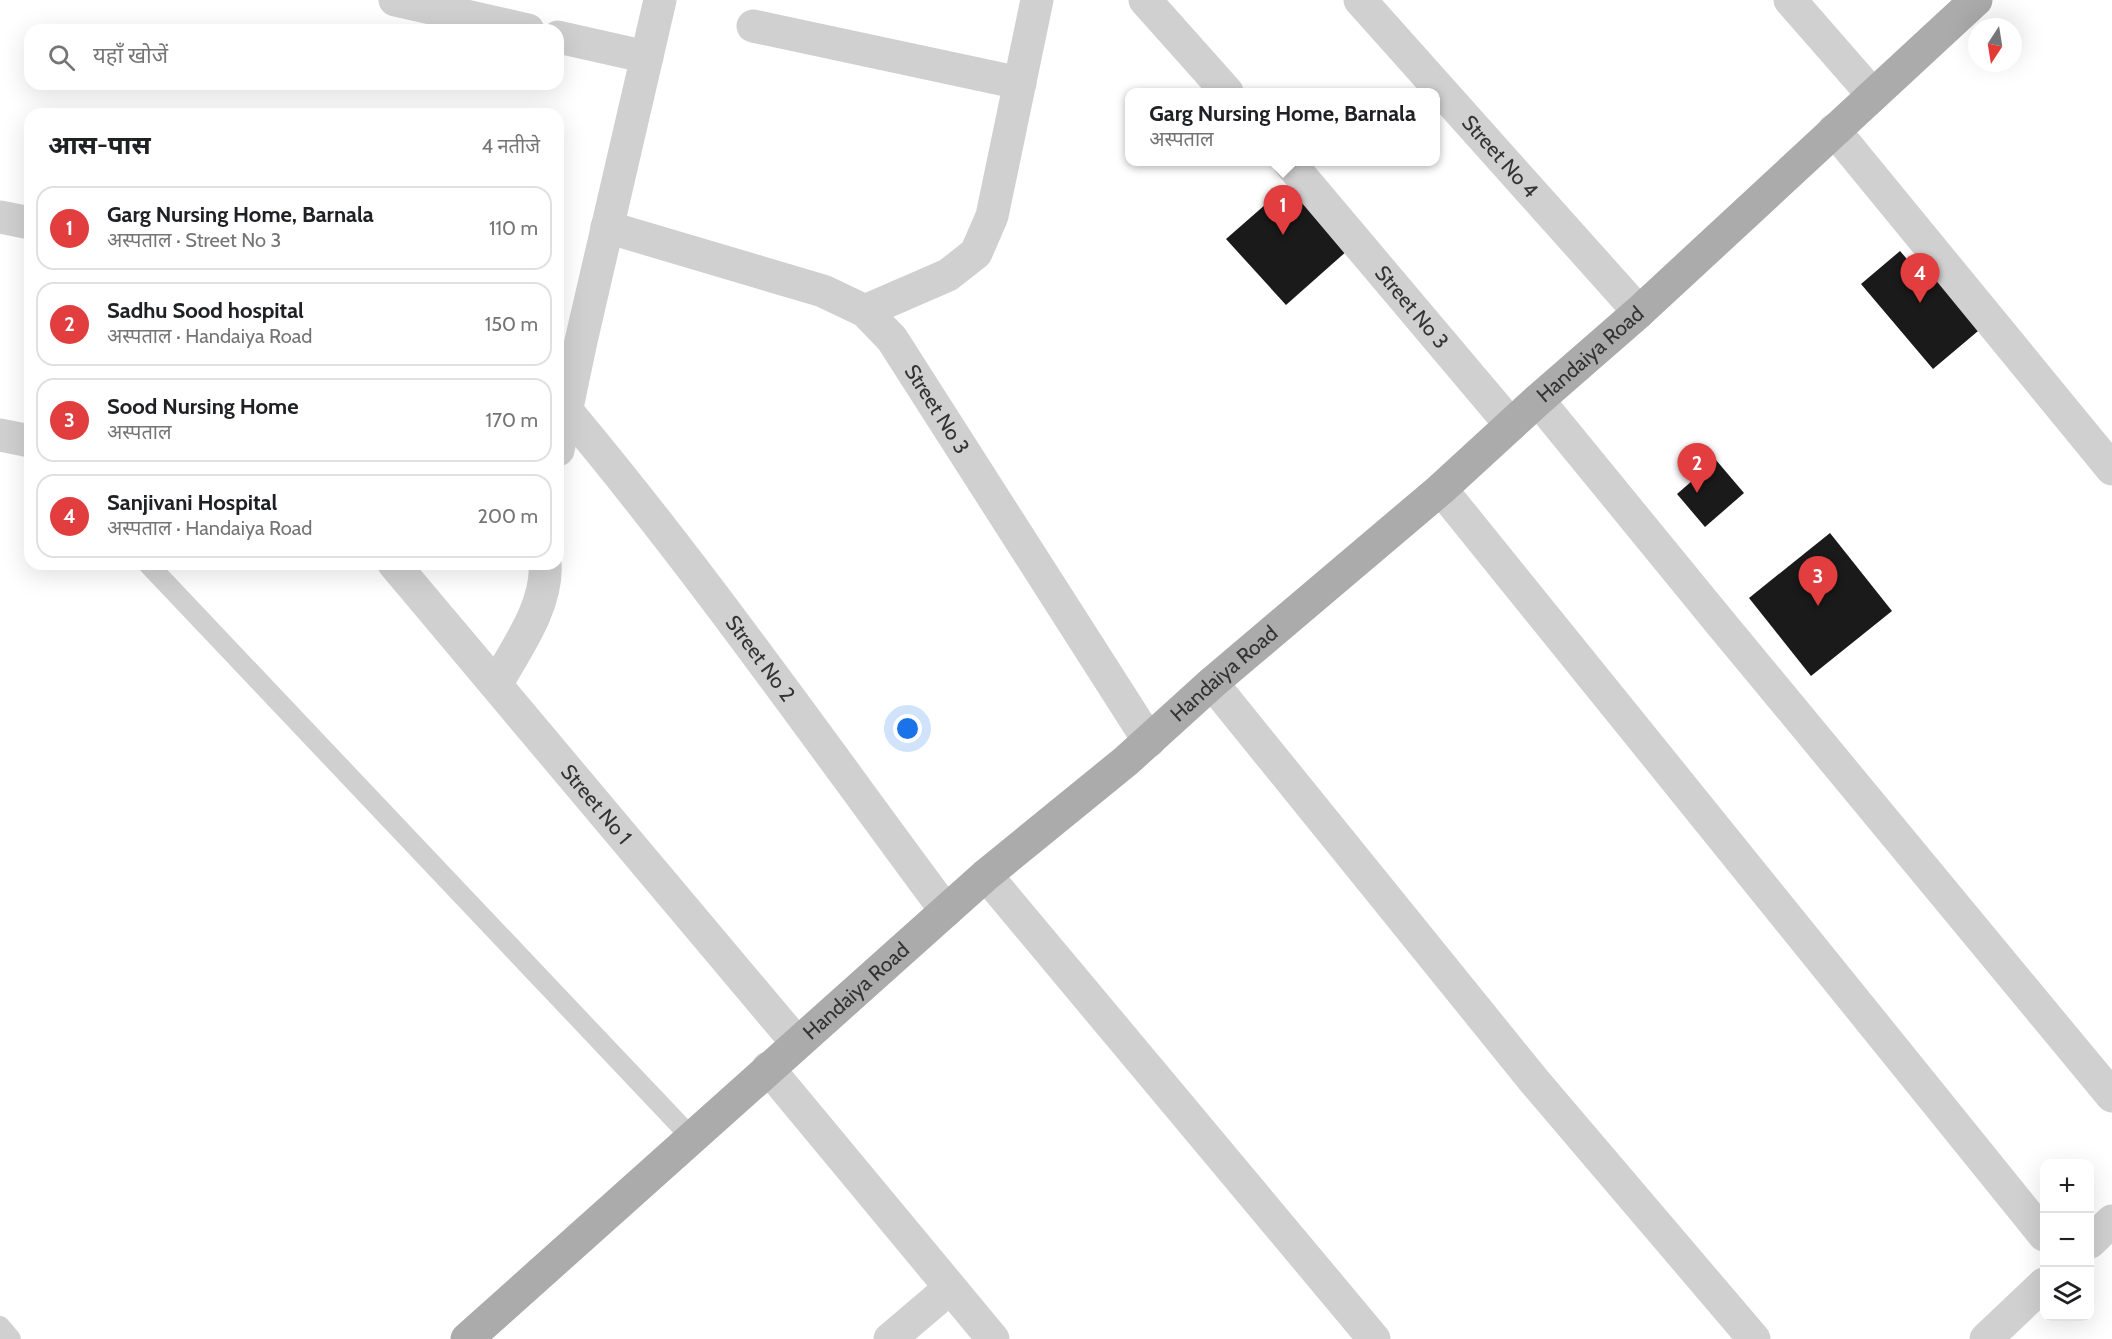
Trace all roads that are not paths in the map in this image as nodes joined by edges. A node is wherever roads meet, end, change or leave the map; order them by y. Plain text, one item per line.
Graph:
1 (395, 0) edge
2 (660, 0) edge
3 (1037, 0) edge
4 (1145, 0) edge
5 (1360, 0) edge
6 (1790, 0) edge
7 (1976, 0) edge
8 (501, 24) edge
9 (753, 26) dead end
10 (564, 38) edge
11 (647, 57) junction
12 (1020, 83) junction
13 (1223, 88) edge
14 (1439, 88) edge
15 (1440, 89) edge
16 (1873, 95) junction
17 (1834, 130) junction
18 (1292, 166) edge
19 (0, 217) edge
20 (24, 222) edge
21 (607, 226) junction
22 (865, 311) junction
23 (1639, 312) junction
24 (569, 338) edge
25 (1538, 400) junction
26 (567, 411) junction
27 (564, 424) edge
28 (1511, 425) junction
29 (0, 435) edge
30 (24, 440) edge
31 (2112, 469) edge
32 (1441, 489) junction
33 (154, 570) edge
34 (399, 570) edge
35 (545, 570) edge
36 (1212, 683) junction
37 (496, 685) junction
38 (1149, 741) junction
39 (986, 875) junction
40 (946, 911) junction
41 (797, 1043) junction
42 (768, 1068) junction
43 (2112, 1096) edge
44 (691, 1137) junction
45 (2112, 1221) edge
46 (2040, 1230) edge
47 (2094, 1238) edge
48 (950, 1288) junction
49 (2040, 1288) edge
50 (0, 1326) edge
51 (11, 1339) edge
52 (466, 1339) edge
53 (890, 1339) edge
54 (993, 1339) edge
55 (1374, 1339) edge
56 (1754, 1339) edge
57 (1986, 1339) edge

1 - 8 street
2 - 11 street
3 - 12 street
4 - 13 street
5 - 14 street, Street No 4
6 - 16 street
7 - 16 main road, Handaiya Road
9 - 12 street
10 - 11 street
11 - 21 street
12 - 22 street
15 - 23 street, Street No 4
16 - 17 main road, Handaiya Road
17 - 23 main road, Handaiya Road
17 - 31 street
18 - 28 street, Street No 3
19 - 20 street
21 - 22 street, Street No 3
21 - 24 street
22 - 38 street, Street No 3
23 - 25 main road, Handaiya Road
24 - 26 street
25 - 28 main road, Handaiya Road
25 - 43 street
26 - 27 street
26 - 40 street, Street No 2
28 - 32 main road, Handaiya Road
29 - 30 street
32 - 36 main road, Handaiya Road
32 - 46 street
33 - 44 lane
34 - 37 street, Street No 1
35 - 37 street
36 - 38 main road, Handaiya Road
36 - 56 street
37 - 41 street, Street No 1
38 - 39 main road, Handaiya Road
39 - 40 main road, Handaiya Road
39 - 55 street
40 - 41 main road, Handaiya Road
41 - 42 main road, Handaiya Road
42 - 44 main road, Handaiya Road
42 - 48 street
44 - 52 main road, Handaiya Road
45 - 47 street
48 - 53 street
48 - 54 street
49 - 57 street
50 - 51 lane

